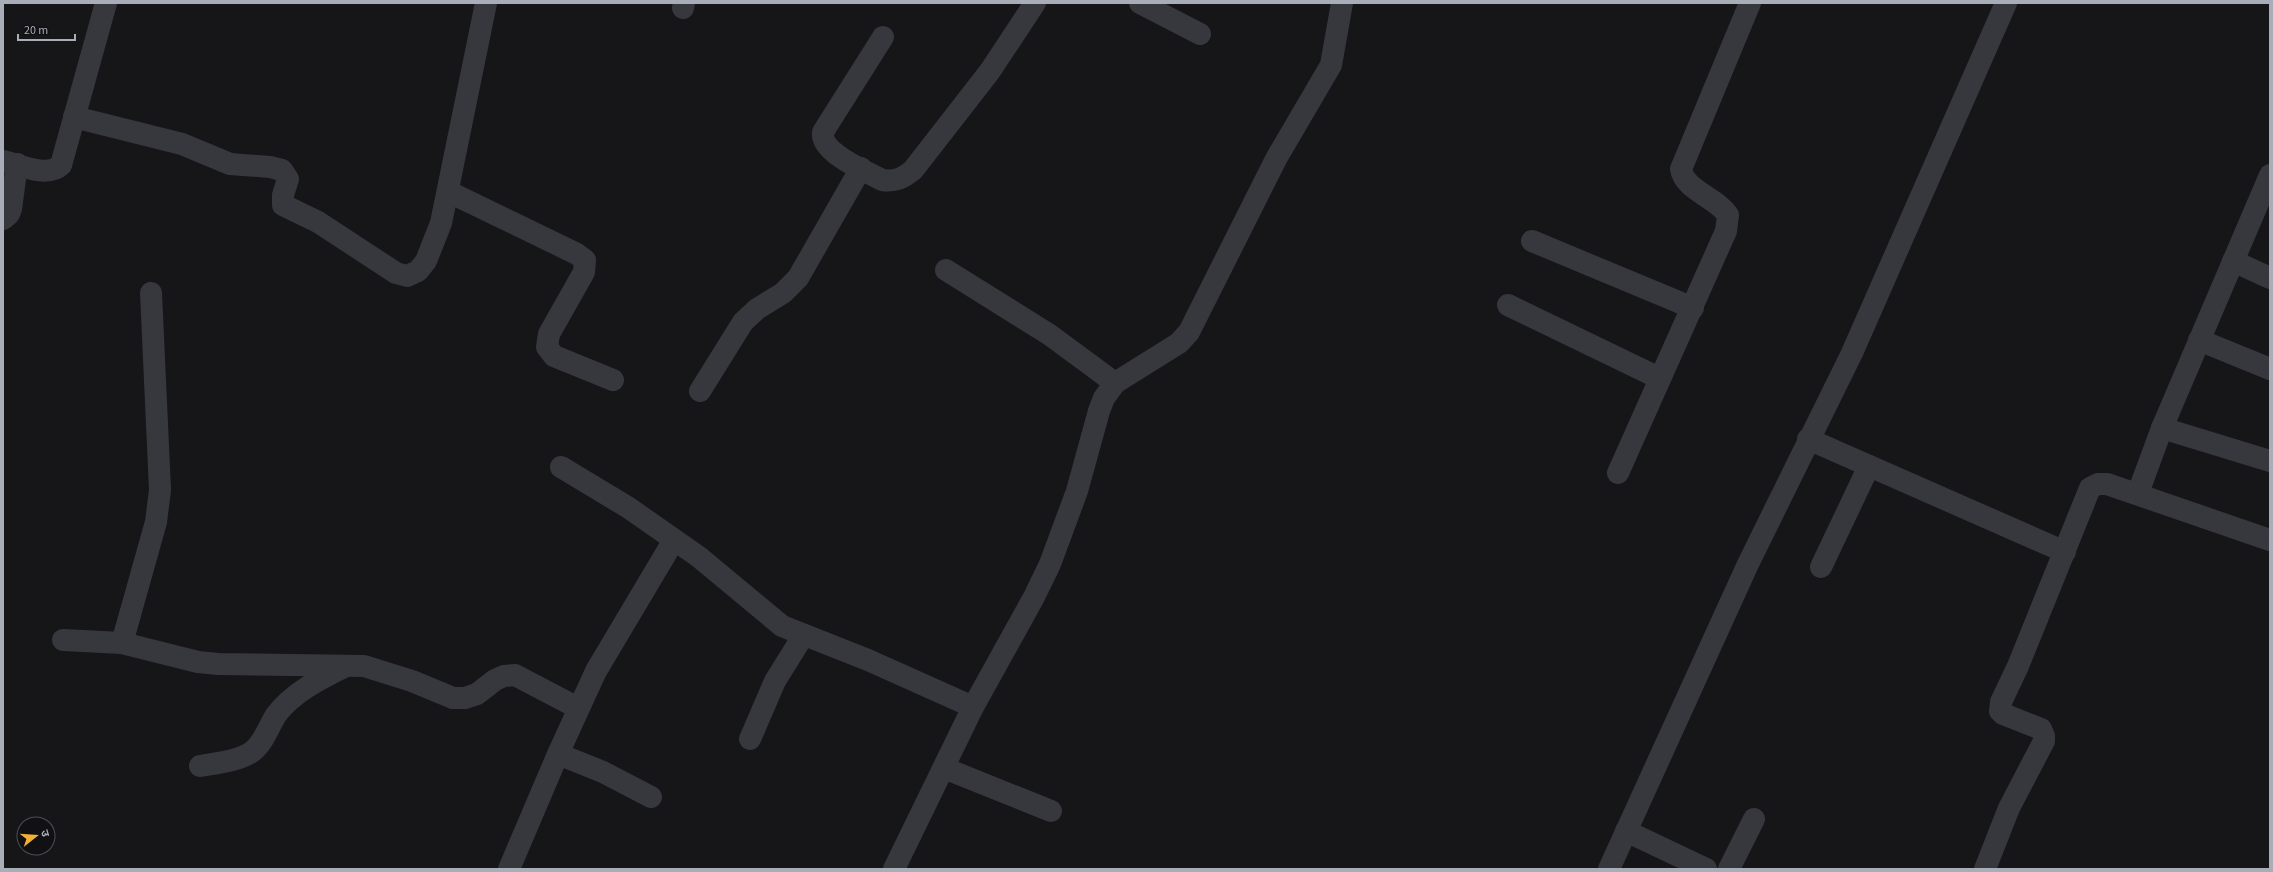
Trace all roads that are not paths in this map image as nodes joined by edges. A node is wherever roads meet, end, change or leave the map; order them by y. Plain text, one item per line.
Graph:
1 (106, 3) edge
2 (486, 3) edge
3 (1035, 3) edge
4 (1140, 3) edge
5 (1342, 3) edge
6 (1750, 3) edge
7 (2006, 3) edge
8 (1200, 34) dead end
9 (883, 37) dead end
10 (74, 117) junction
11 (10, 162) edge
12 (861, 168) junction
13 (2270, 175) edge
14 (449, 192) junction
15 (3, 219) edge
16 (1532, 241) dead end
17 (2233, 261) junction
18 (946, 270) dead end
19 (2270, 278) edge
20 (151, 293) dead end
21 (1508, 305) dead end
22 (1693, 308) junction
23 (2199, 340) junction
24 (2270, 369) edge
25 (1659, 378) junction
26 (614, 380) dead end
27 (1115, 383) junction
28 (700, 391) dead end
29 (2162, 428) junction
30 (1808, 439) junction
31 (2270, 461) edge
32 (1869, 466) junction
33 (561, 467) dead end
34 (1618, 473) dead end
35 (2138, 493) junction
36 (674, 540) junction
37 (2270, 540) edge
38 (2065, 552) junction
39 (1821, 567) dead end
40 (802, 636) junction
41 (63, 640) dead end
42 (122, 642) junction
43 (347, 665) junction
44 (973, 707) junction
45 (578, 708) junction
46 (750, 739) dead end
47 (558, 754) junction
48 (200, 766) dead end
49 (944, 768) junction
50 (651, 797) dead end
51 (1051, 811) dead end
52 (1754, 819) dead end
53 (1626, 831) junction
54 (510, 869) edge
55 (894, 869) edge
56 (1609, 869) edge
57 (1706, 869) edge
58 (1729, 869) edge
59 (1985, 869) edge

1 - 10 street
2 - 14 street
3 - 12 street
4 - 8 street
5 - 27 street
6 - 22 street
7 - 30 street
9 - 12 street
10 - 11 street
10 - 14 street
11 - 15 street
12 - 28 street
13 - 17 street
14 - 26 street
16 - 22 street
17 - 19 street
17 - 23 street
18 - 27 street
20 - 42 street
21 - 25 street
22 - 25 street
23 - 24 street
23 - 29 street
25 - 34 street
27 - 44 street
29 - 31 street
29 - 35 street
30 - 32 street
30 - 53 street
32 - 38 street
32 - 39 street
33 - 36 street
35 - 37 street
35 - 38 street
36 - 40 street
36 - 45 street
38 - 59 street
40 - 44 street
40 - 46 street
41 - 42 street
42 - 43 street
43 - 45 street
43 - 48 street
44 - 49 street
45 - 47 street
47 - 50 street
47 - 54 street
49 - 51 street
49 - 55 street
52 - 58 street
53 - 56 street
53 - 57 street

